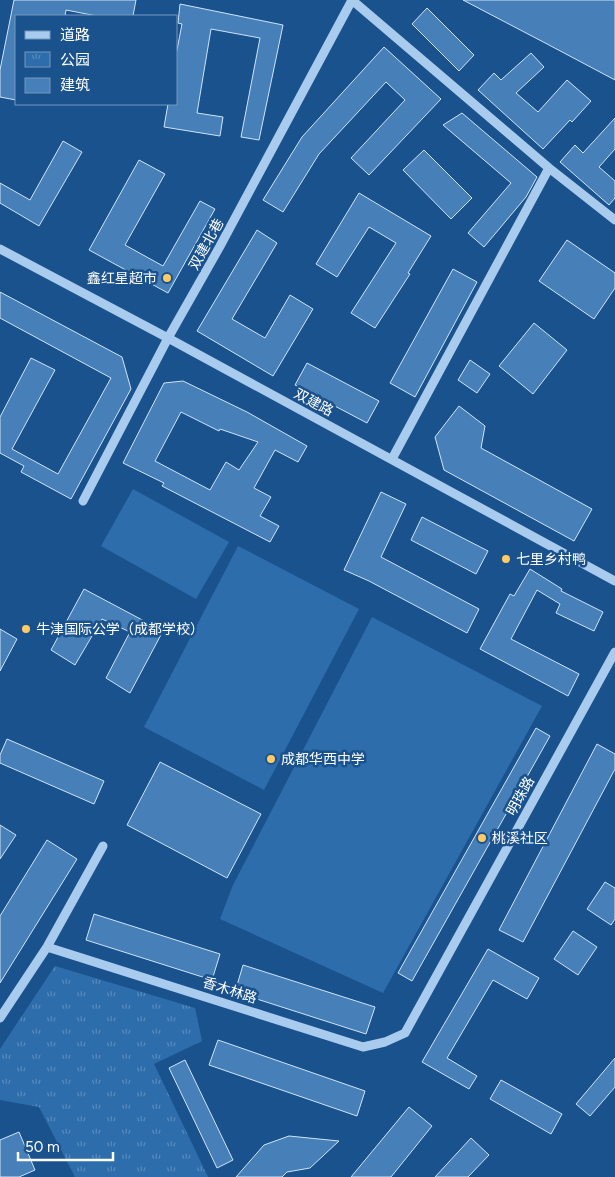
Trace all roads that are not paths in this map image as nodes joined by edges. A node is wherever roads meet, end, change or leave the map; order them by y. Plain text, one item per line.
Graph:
1 (352, 0) edge
2 (548, 168) junction
3 (615, 220) edge
4 (0, 249) edge
5 (168, 338) junction
6 (392, 460) junction
7 (83, 501) dead end
8 (615, 581) edge
9 (615, 652) edge
10 (103, 846) dead end
11 (47, 946) junction
12 (0, 1018) edge
13 (405, 1033) joint

1 - 2 street
1 - 5 street, 双建北巷
2 - 3 street
2 - 6 street
4 - 5 street, 双建路
5 - 6 street, 双建路
5 - 7 street, 双建北巷
6 - 8 street, 双建路
9 - 13 street, 明珠路
10 - 11 street
11 - 12 street
11 - 13 street, 香木林路

